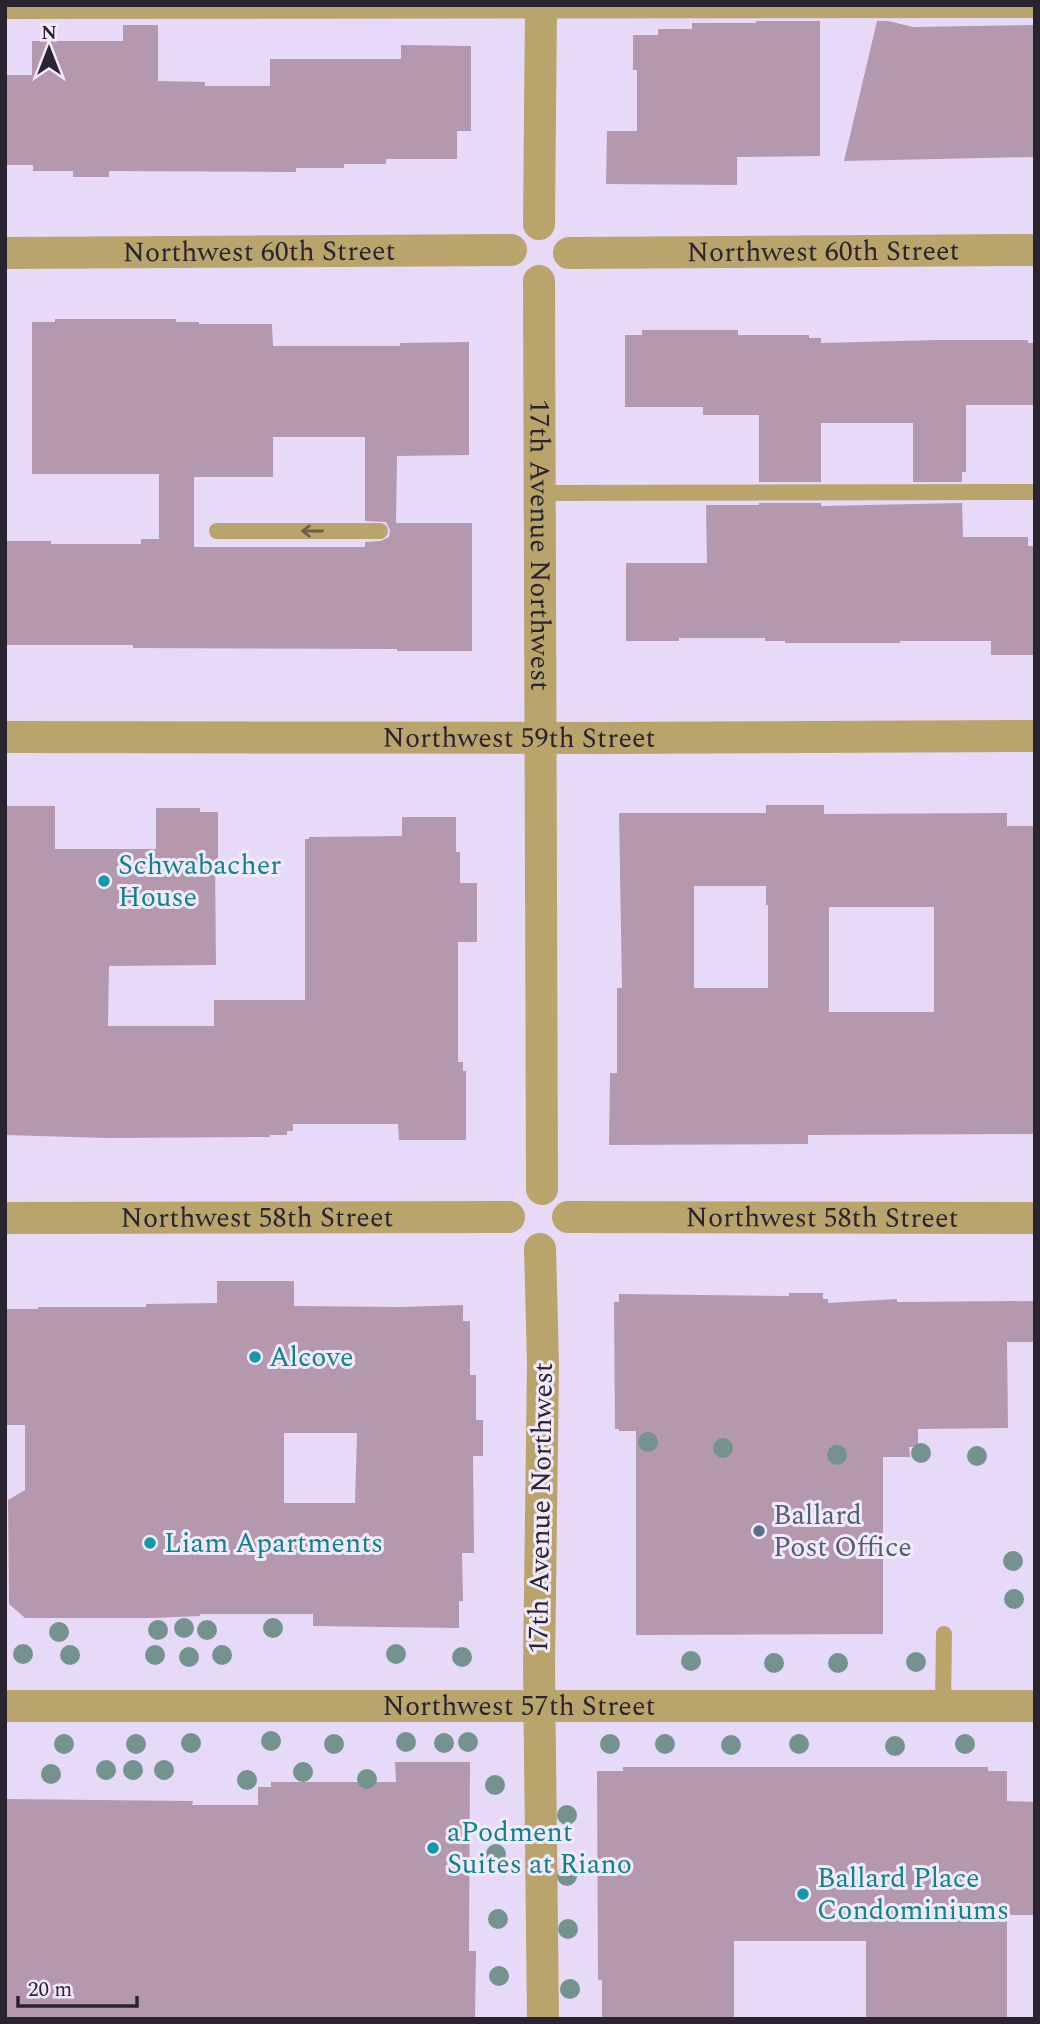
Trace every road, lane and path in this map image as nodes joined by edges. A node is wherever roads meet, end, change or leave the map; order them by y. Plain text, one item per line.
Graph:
1 (541, 8) edge
2 (1035, 10) edge
3 (5, 11) edge
4 (539, 224) junction
5 (512, 250) junction
6 (1035, 250) edge
7 (5, 253) edge
8 (569, 253) junction
9 (539, 281) junction
10 (1035, 492) edge
11 (540, 493) junction
12 (217, 531) dead end
13 (380, 531) dead end
14 (1035, 736) edge
15 (5, 737) edge
16 (540, 738) junction
17 (542, 1189) junction
18 (509, 1217) junction
19 (568, 1217) junction
20 (5, 1218) edge
21 (1035, 1218) edge
22 (540, 1249) junction
23 (944, 1634) dead end
24 (5, 1706) edge
25 (541, 1706) junction
26 (943, 1706) junction
27 (1035, 1706) edge
28 (543, 2019) edge

1 - 2 lane
1 - 3 lane
1 - 4 street
4 - 5 street
4 - 8 street
5 - 7 street, Northwest 60th Street
5 - 9 street
6 - 8 street, Northwest 60th Street
8 - 9 street
9 - 11 street, 17th Avenue Northwest
10 - 11 lane
11 - 16 street, 17th Avenue Northwest
13 -> 12 lane
14 - 16 street, Northwest 59th Street
15 - 16 street, Northwest 59th Street
16 - 17 street, 17th Avenue Northwest
17 - 18 street
17 - 19 street
18 - 20 street, Northwest 58th Street
18 - 22 street
19 - 21 street, Northwest 58th Street
19 - 22 street
22 - 25 street, 17th Avenue Northwest
23 - 26 lane
24 - 25 street, Northwest 57th Street
25 - 26 street, Northwest 57th Street
25 - 28 street, 17th Avenue Northwest
26 - 27 street, Northwest 57th Street

